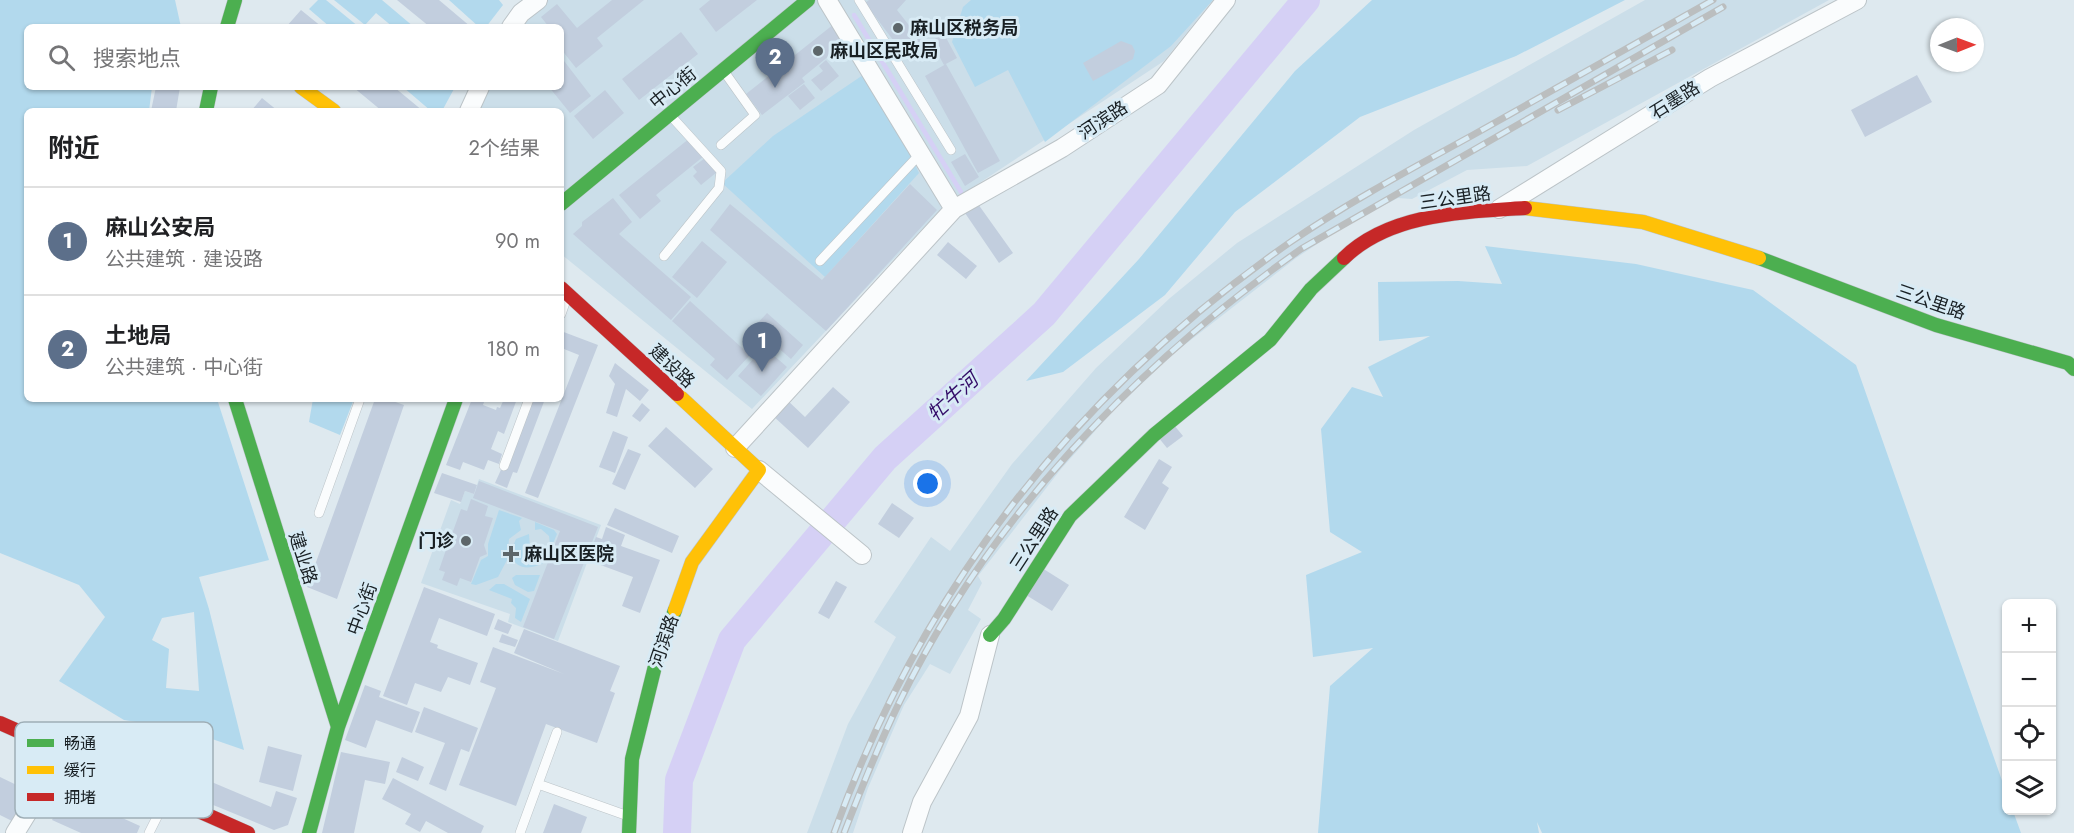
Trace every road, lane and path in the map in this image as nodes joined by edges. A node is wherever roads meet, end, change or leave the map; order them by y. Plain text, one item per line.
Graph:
1 (538, 0) edge
2 (808, 0) edge
3 (827, 0) edge
4 (859, 0) edge
5 (1226, 0) edge
6 (1857, 0) edge
7 (238, 1) edge
8 (229, 24) edge
9 (513, 24) edge
10 (723, 70) junction
11 (210, 90) edge
12 (305, 90) edge
13 (479, 90) edge
14 (207, 108) edge
15 (329, 108) edge
16 (470, 108) edge
17 (669, 115) junction
18 (721, 144) dead end
19 (951, 150) dead end
20 (921, 153) junction
21 (564, 202) edge
22 (954, 209) junction
23 (1497, 210) junction
24 (664, 256) dead end
25 (820, 261) dead end
26 (565, 291) edge
27 (2074, 369) edge
28 (236, 402) edge
29 (359, 402) edge
30 (454, 402) edge
31 (528, 402) edge
32 (735, 448) junction
33 (504, 466) dead end
34 (759, 470) junction
35 (319, 513) dead end
36 (862, 555) dead end
37 (990, 635) joint
38 (0, 723) edge
39 (338, 727) junction
40 (15, 730) edge
41 (557, 732) dead end
42 (538, 784) junction
43 (213, 817) edge
44 (630, 817) junction
45 (24, 818) edge
46 (156, 818) edge
47 (15, 833) edge
48 (149, 833) edge
49 (248, 833) edge
50 (309, 833) edge
51 (520, 833) edge
52 (629, 833) edge
53 (912, 833) edge

1 - 9 street
2 - 10 street, 中心街
3 - 20 street
4 - 19 lane
5 - 22 street, 河滨路
6 - 23 street, 石墨路
7 - 8 street
10 - 17 street, 中心街
10 - 18 lane
11 - 14 street
12 - 15 street
13 - 16 street
17 - 21 street, 中心街
17 - 24 lane
20 - 22 street
20 - 25 lane
22 - 32 street, 河滨路
23 - 27 street, 三公里路
23 - 37 street, 三公里路
26 - 32 street, 建设路
28 - 39 street, 建业路
29 - 35 lane
30 - 39 street, 中心街
31 - 33 lane
32 - 34 street, 建设路
34 - 36 street
34 - 44 street, 河滨路
37 - 53 street
38 - 40 street
39 - 50 street, 中心街
41 - 42 lane
42 - 44 lane
42 - 51 lane
43 - 49 street
44 - 52 street, 河滨路
45 - 47 street
46 - 48 lane

